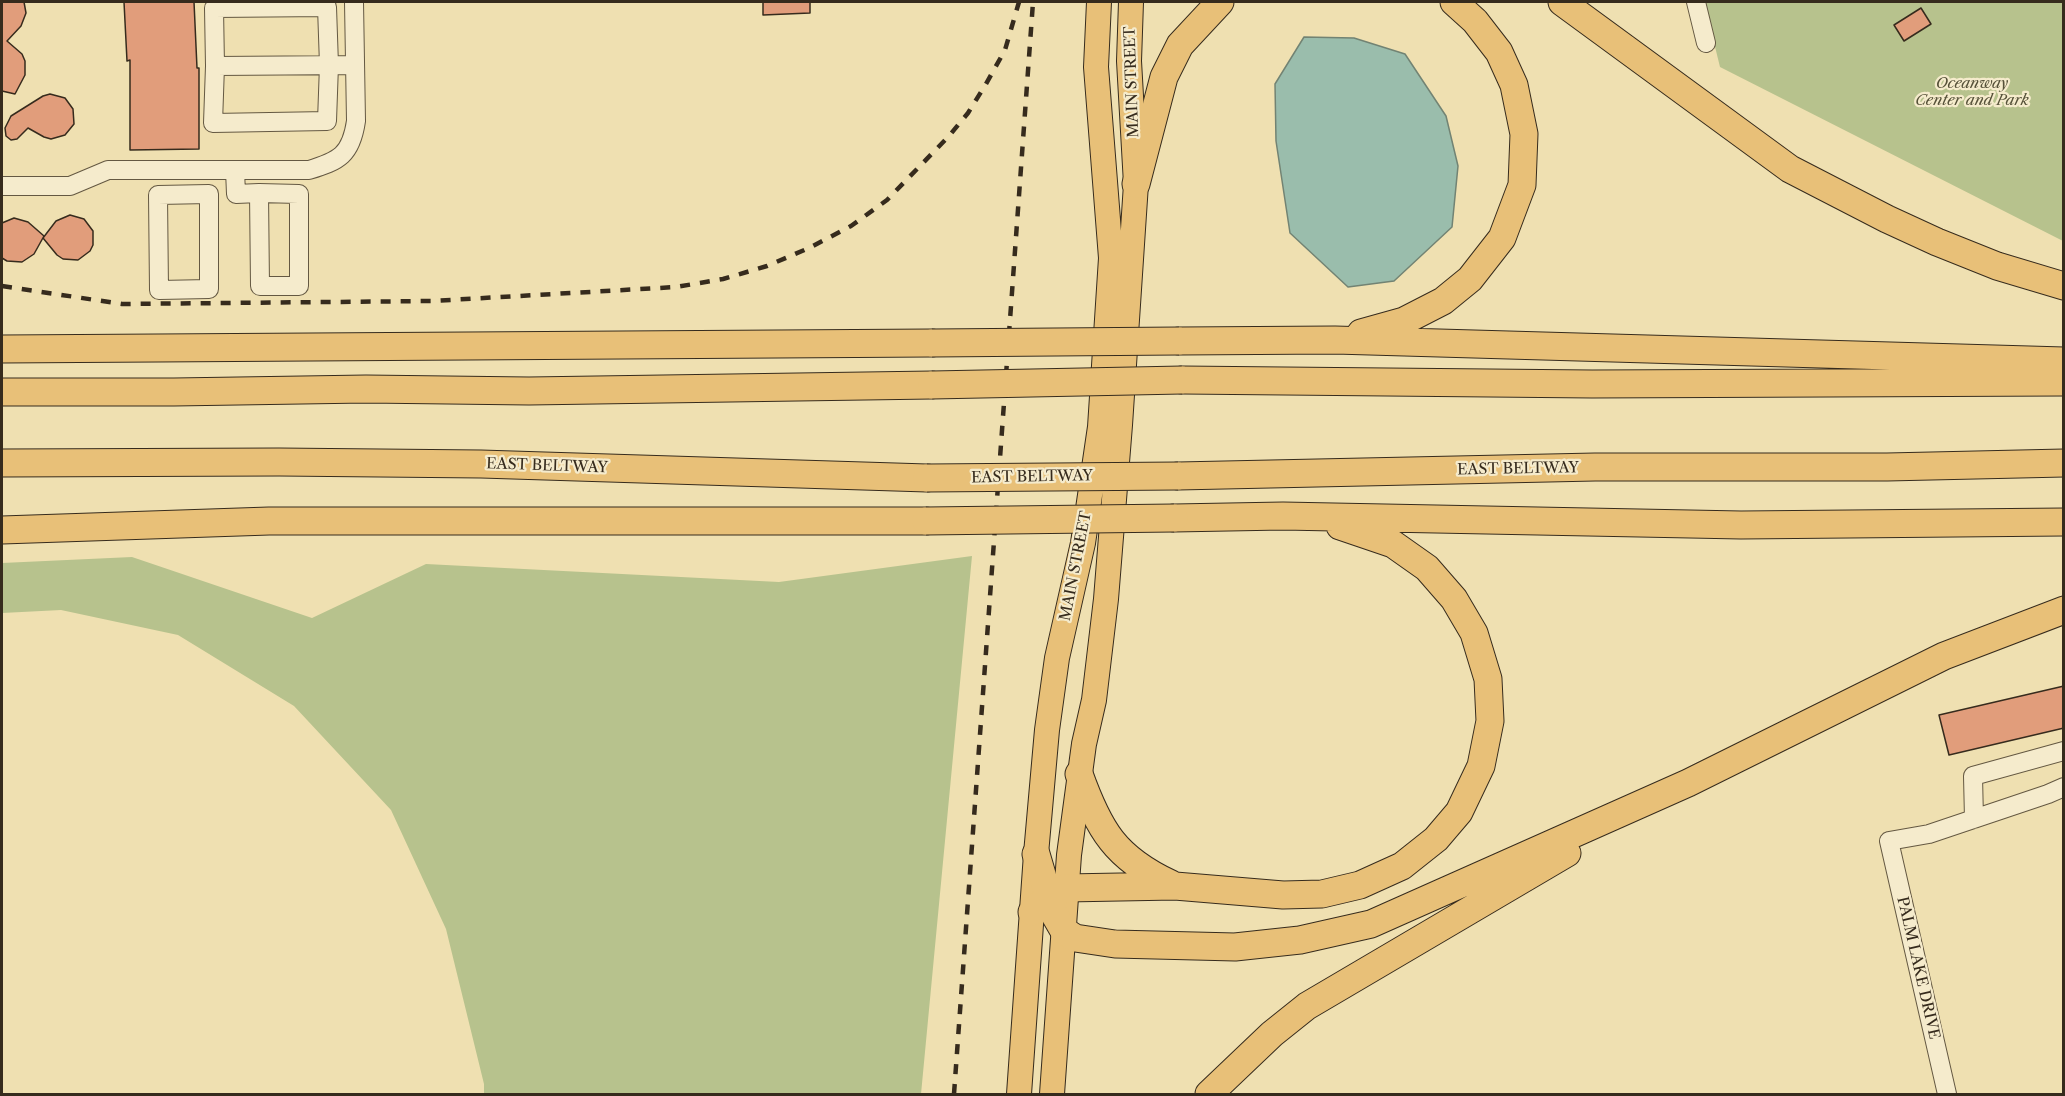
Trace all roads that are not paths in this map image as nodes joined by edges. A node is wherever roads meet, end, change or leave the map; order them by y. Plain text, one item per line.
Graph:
1 (354, 2) edge
2 (1099, 2) edge
3 (1131, 2) edge
4 (1220, 2) edge
5 (1454, 2) edge
6 (1562, 2) edge
7 (1696, 2) edge
8 (1706, 43) dead end
9 (329, 65) junction
10 (354, 65) junction
11 (215, 66) junction
12 (235, 170) junction
13 (1136, 184) junction
14 (2, 186) edge
15 (259, 193) junction
16 (209, 194) junction
17 (236, 194) junction
18 (2064, 286) edge
19 (1335, 340) junction
20 (2, 349) edge
21 (2064, 361) edge
22 (2064, 382) edge
23 (2, 392) edge
24 (279, 462) junction
25 (2, 463) edge
26 (2064, 463) edge
27 (2, 478) edge
28 (1310, 517) junction
29 (2064, 522) edge
30 (2, 530) edge
31 (2064, 610) edge
32 (2064, 751) edge
33 (1079, 774) junction
34 (1688, 783) junction
35 (2064, 787) edge
36 (1974, 819) junction
37 (1036, 854) joint
38 (1175, 886) junction
39 (1048, 899) junction
40 (1064, 932) junction
41 (1019, 1095) edge
42 (1052, 1095) edge
43 (1209, 1095) edge
44 (1947, 1095) edge

1 - 10 street
2 - 37 main road, MAIN STREET
3 - 13 main road, MAIN STREET
4 - 13 highway
5 - 19 highway
6 - 18 highway
7 - 8 street
9 - 10 street
9 - 11 street
9 - 11 street
9 - 11 street
10 - 12 street
12 - 14 street
12 - 17 street
13 - 33 main road, MAIN STREET
15 - 15 street
15 - 17 street
16 - 16 street
16 - 17 street
19 - 20 highway, bridge
19 - 21 highway
22 - 23 highway, bridge
24 - 25 highway, EAST BELTWAY
24 - 26 highway, EAST BELTWAY, bridge
24 - 27 highway
28 - 29 highway
28 - 30 highway, bridge
28 - 38 highway
31 - 34 highway
32 - 36 street
33 - 38 highway
33 - 39 main road, MAIN STREET
34 - 40 highway
34 - 43 highway
35 - 36 street
36 - 44 street, PALM LAKE DRIVE
37 - 39 highway
38 - 39 highway
39 - 40 highway
39 - 41 main road, MAIN STREET
40 - 42 main road

